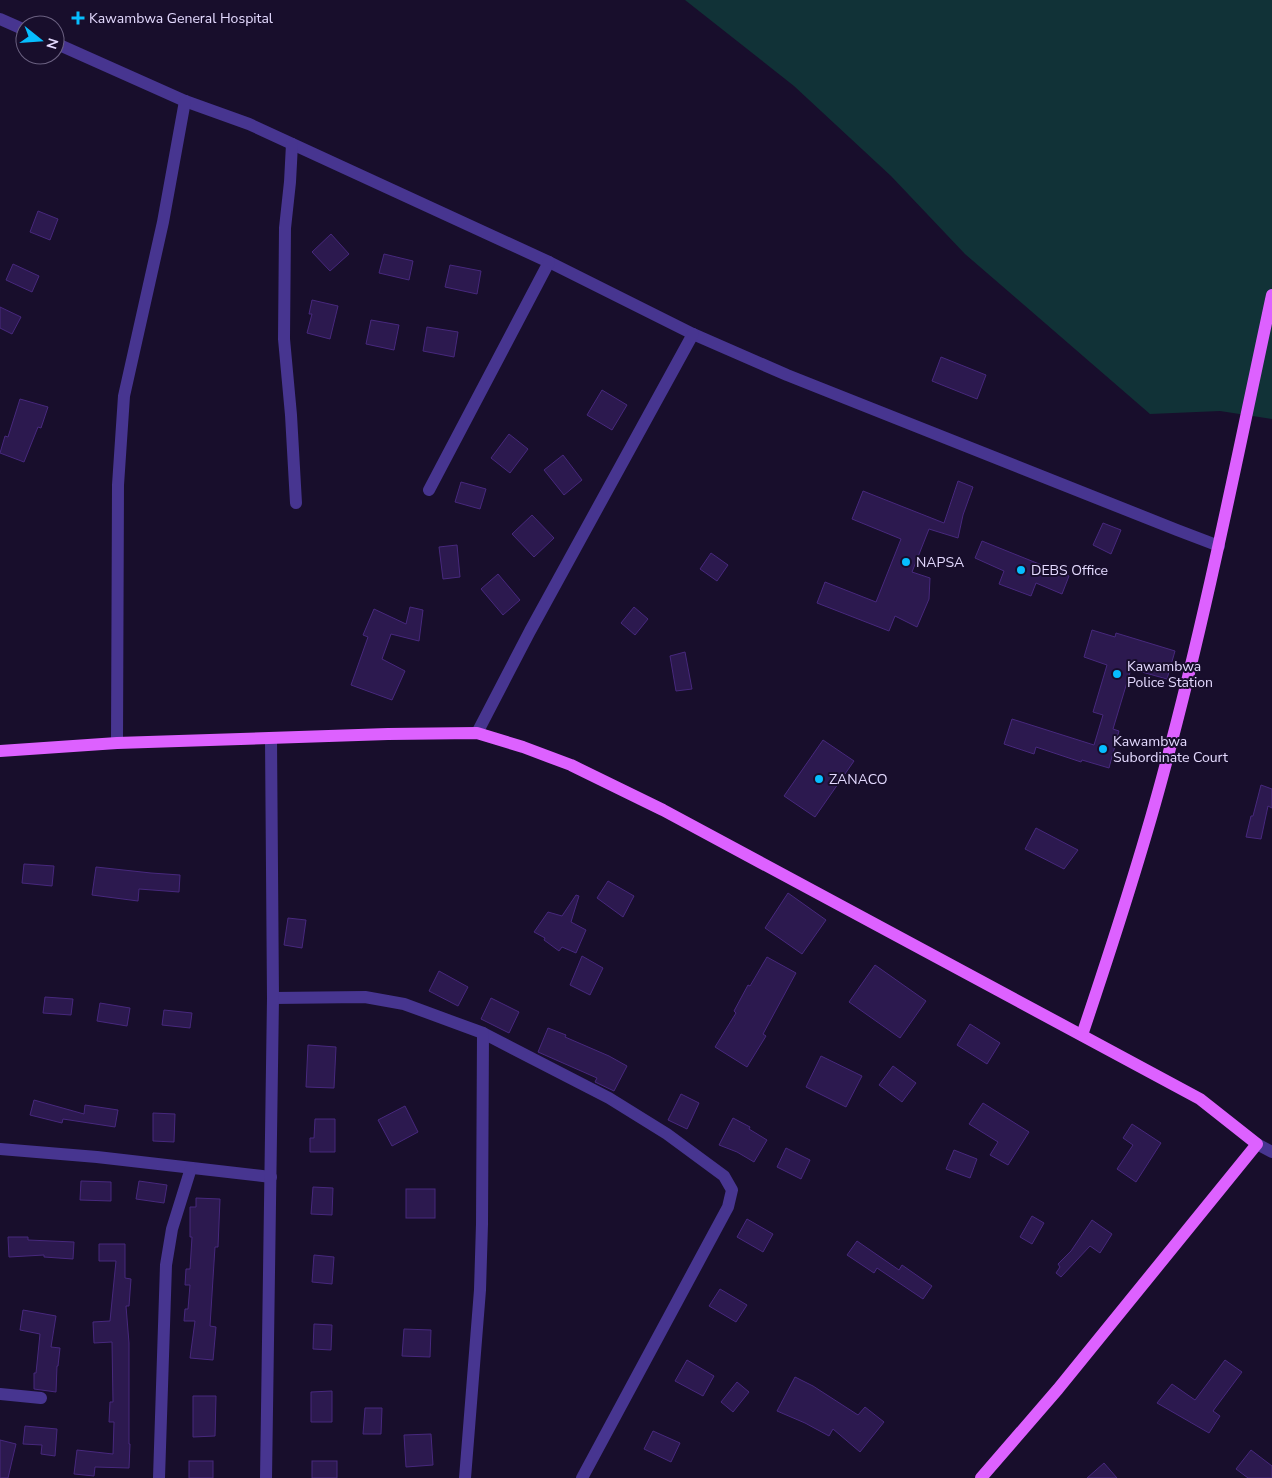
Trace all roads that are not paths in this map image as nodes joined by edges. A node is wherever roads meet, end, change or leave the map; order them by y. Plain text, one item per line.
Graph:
1 (0, 19) edge
2 (15, 26) edge
3 (65, 47) edge
4 (186, 101) junction
5 (292, 144) junction
6 (549, 262) junction
7 (1272, 295) edge
8 (693, 334) junction
9 (429, 490) dead end
10 (296, 503) dead end
11 (1219, 546) junction
12 (477, 733) junction
13 (270, 739) junction
14 (117, 743) junction
15 (0, 751) edge
16 (273, 998) junction
17 (483, 1033) junction
18 (1082, 1035) junction
19 (1257, 1144) junction
20 (0, 1149) edge
21 (1272, 1152) edge
22 (191, 1168) junction
23 (271, 1177) junction
24 (0, 1394) edge
25 (41, 1398) dead end
26 (159, 1478) edge
27 (266, 1478) edge
28 (465, 1478) edge
29 (582, 1478) edge
30 (981, 1478) edge

1 - 2 street
3 - 4 street
4 - 5 street
4 - 14 street
5 - 6 street
5 - 10 street
6 - 8 street
6 - 9 street
7 - 11 main road
8 - 11 street
8 - 12 street
11 - 18 main road
12 - 13 main road
12 - 18 main road
13 - 14 main road
13 - 16 street
14 - 15 main road
16 - 17 street
16 - 23 street
17 - 28 street
17 - 29 street
18 - 19 main road
19 - 21 street
19 - 30 main road
20 - 22 street
22 - 23 street
22 - 26 street
23 - 27 street
24 - 25 street

